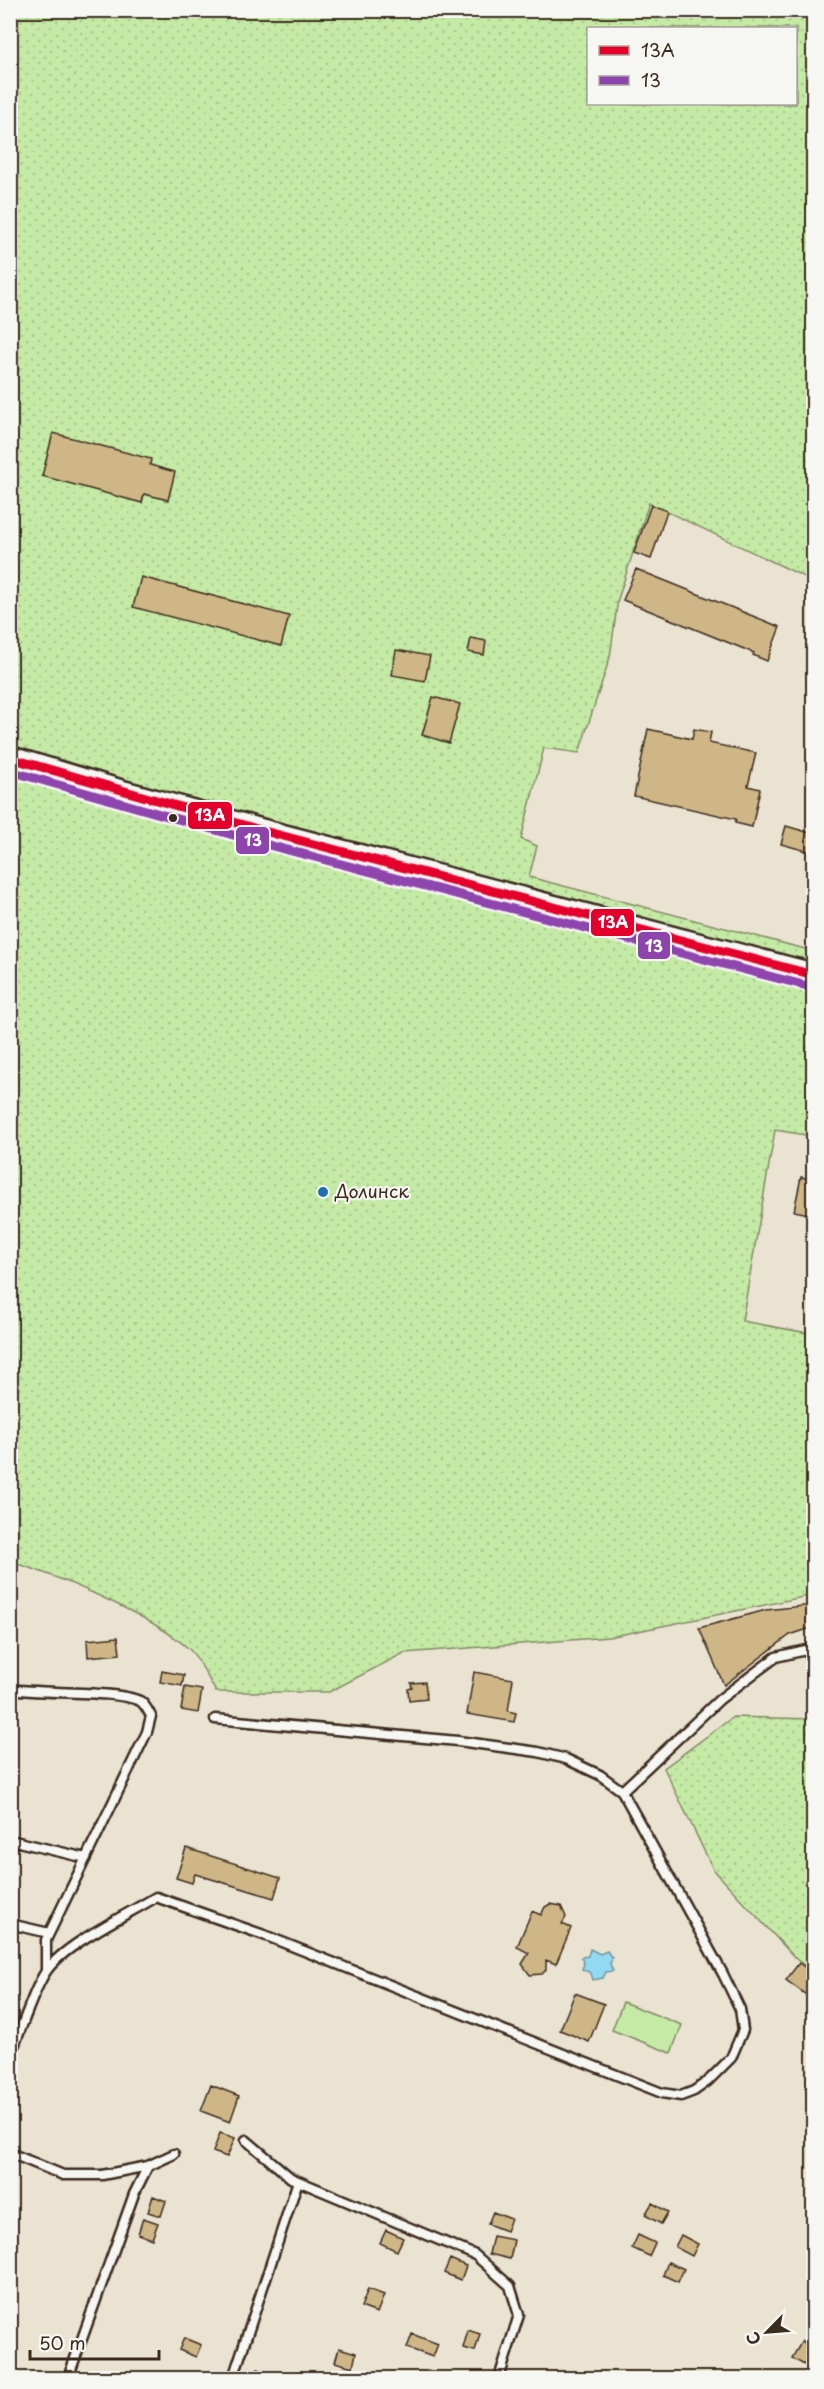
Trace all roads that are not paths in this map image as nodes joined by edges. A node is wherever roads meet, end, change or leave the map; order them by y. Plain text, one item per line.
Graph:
1 (10, 758) edge
2 (813, 975) edge
3 (813, 1648) edge
4 (10, 1689) edge
5 (215, 1719) dead end
6 (622, 1791) junction
7 (10, 1840) edge
8 (86, 1857) junction
9 (10, 1924) edge
10 (49, 1933) junction
11 (46, 1971) junction
12 (10, 2056) edge
13 (246, 2140) dead end
14 (10, 2153) edge
15 (174, 2154) dead end
16 (148, 2166) junction
17 (298, 2181) junction
18 (68, 2379) edge
19 (233, 2379) edge
20 (499, 2379) edge

1 - 2 street
3 - 6 lane
4 - 8 lane
5 - 6 lane
6 - 11 lane
7 - 8 lane
8 - 10 lane
9 - 10 lane
10 - 11 lane
11 - 12 lane
13 - 17 lane
14 - 16 lane
15 - 16 lane
16 - 18 lane
17 - 19 lane
17 - 20 lane

